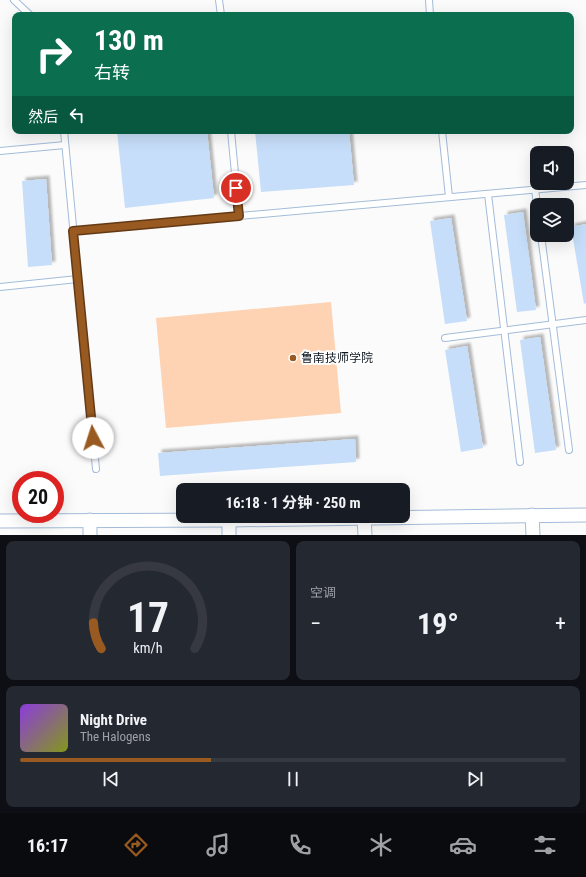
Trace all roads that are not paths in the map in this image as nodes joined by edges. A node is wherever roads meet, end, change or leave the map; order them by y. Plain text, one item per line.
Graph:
1 (14, 0) edge
2 (219, 0) edge
3 (429, 0) edge
4 (27, 12) edge
5 (221, 12) edge
6 (430, 12) edge
7 (64, 134) edge
8 (231, 134) edge
9 (442, 134) edge
10 (65, 145) junction
11 (0, 151) edge
12 (586, 185) edge
13 (574, 186) edge
14 (535, 190) joint
15 (488, 194) junction
16 (449, 197) junction
17 (536, 198) edge
18 (239, 216) junction
19 (73, 231) junction
20 (542, 242) edge
21 (78, 279) junction
22 (0, 286) edge
23 (586, 320) edge
24 (552, 324) junction
25 (504, 330) junction
26 (445, 338) dead end
27 (569, 450) dead end
28 (520, 462) dead end
29 (96, 469) dead end
30 (532, 515) junction
31 (586, 515) edge
32 (410, 517) edge
33 (90, 520) junction
34 (176, 520) edge
35 (0, 521) edge
36 (228, 523) edge
37 (364, 523) edge
38 (90, 535) edge
39 (229, 535) edge
40 (365, 535) edge
41 (533, 535) edge

1 - 4 lane
2 - 5 lane
3 - 6 lane
7 - 10 lane
8 - 18 lane
9 - 16 lane
10 - 11 lane
10 - 19 lane
12 - 13 lane
14 - 15 lane
14 - 17 lane
15 - 16 lane
15 - 25 lane
16 - 18 lane
18 - 19 lane
19 - 21 lane
20 - 24 lane
21 - 22 lane
21 - 29 lane
23 - 24 lane
24 - 25 lane
24 - 27 lane
25 - 26 lane
25 - 28 lane
30 - 31 street
30 - 32 street
30 - 41 street
33 - 34 street
33 - 35 street
33 - 38 street
36 - 39 street
37 - 40 street

